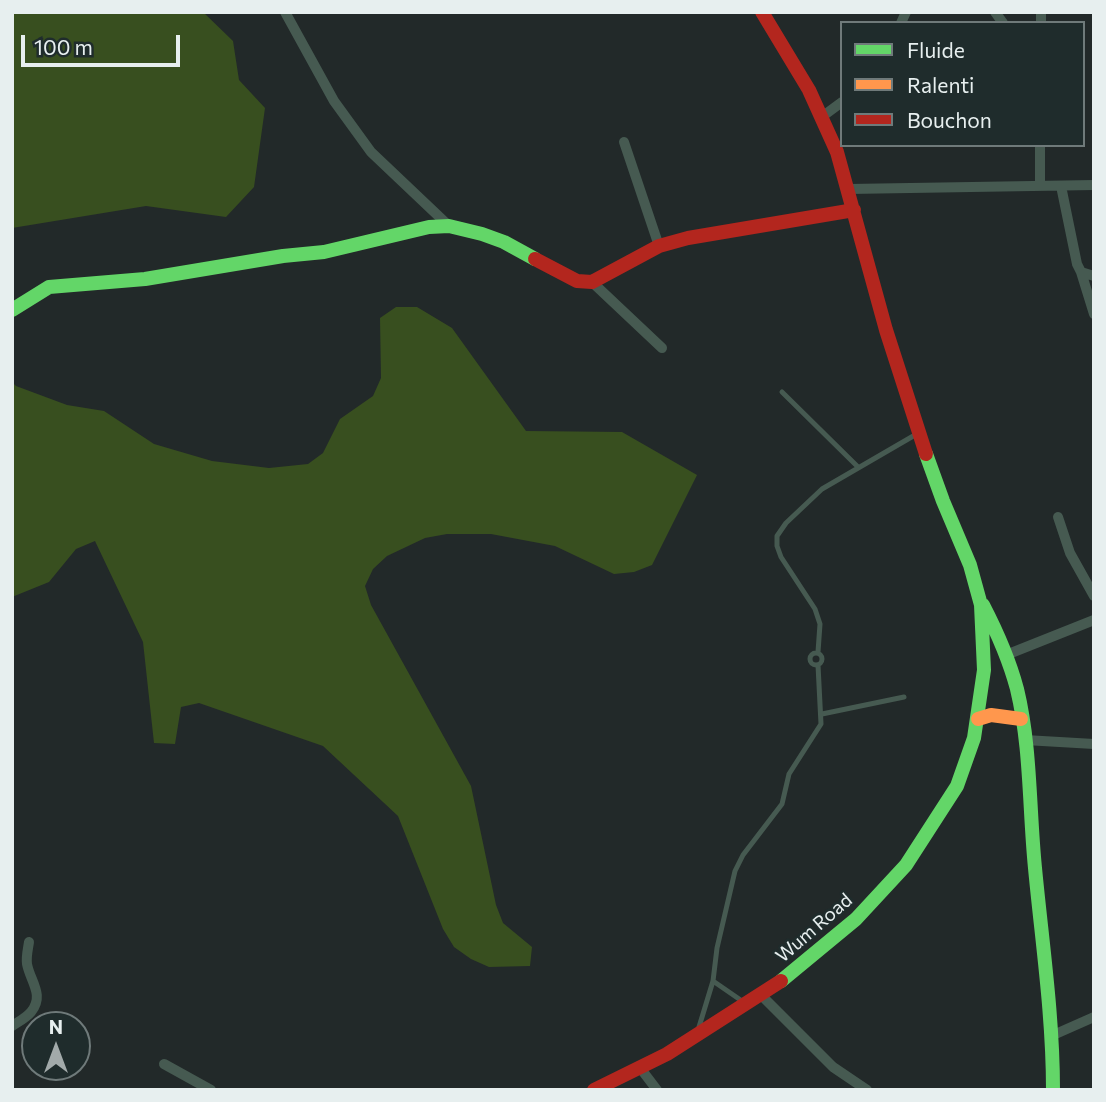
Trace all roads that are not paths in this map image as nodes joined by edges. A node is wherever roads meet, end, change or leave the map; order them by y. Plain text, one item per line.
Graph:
1 (285, 12) edge
2 (762, 12) edge
3 (840, 103) edge
4 (823, 116) junction
5 (624, 142) dead end
6 (1040, 147) edge
7 (1094, 185) edge
8 (1040, 186) junction
9 (1061, 186) junction
10 (848, 189) junction
11 (854, 211) junction
12 (449, 226) junction
13 (659, 246) junction
14 (1081, 272) junction
15 (1094, 276) edge
16 (592, 282) junction
17 (12, 310) edge
18 (1094, 314) edge
19 (662, 348) dead end
20 (782, 392) dead end
21 (920, 432) junction
22 (858, 467) junction
23 (1058, 517) dead end
24 (1094, 596) edge
25 (981, 600) junction
26 (1094, 620) edge
27 (1006, 655) junction
28 (904, 697) dead end
29 (822, 714) junction
30 (978, 719) junction
31 (1021, 719) junction
32 (1025, 740) junction
33 (1094, 744) edge
34 (29, 942) dead end
35 (713, 981) junction
36 (761, 995) junction
37 (747, 1004) junction
38 (1094, 1017) edge
39 (12, 1026) edge
40 (1051, 1036) junction
41 (696, 1037) junction
42 (164, 1064) dead end
43 (641, 1069) junction
44 (211, 1090) edge
45 (594, 1090) edge
46 (657, 1090) edge
47 (867, 1090) edge
48 (1053, 1090) edge

1 - 12 street
2 - 4 main road
3 - 4 street
4 - 10 main road
5 - 13 street
6 - 8 street
7 - 9 street
8 - 9 street
8 - 10 street
9 - 14 street
10 - 11 main road
11 - 13 main road
11 - 21 main road
12 - 16 main road
12 - 17 main road
13 - 16 main road
14 - 15 street
14 - 18 street
16 - 19 street
20 - 22 lane
21 - 22 lane
21 - 25 main road
22 - 29 lane
23 - 24 street
25 - 27 main road
25 - 30 main road, Wum Road
26 - 27 street
27 - 31 main road
28 - 29 lane
29 - 35 lane
30 - 31 main road
30 - 36 main road, Wum Road
31 - 32 main road
32 - 33 street
32 - 40 main road
34 - 39 street
35 - 37 lane
35 - 41 lane
36 - 37 main road, Wum Road
36 - 47 street
37 - 41 main road, Wum Road
38 - 40 street
40 - 48 main road
41 - 43 main road, Wum Road
42 - 44 street
43 - 45 main road, Wum Road
43 - 46 street

